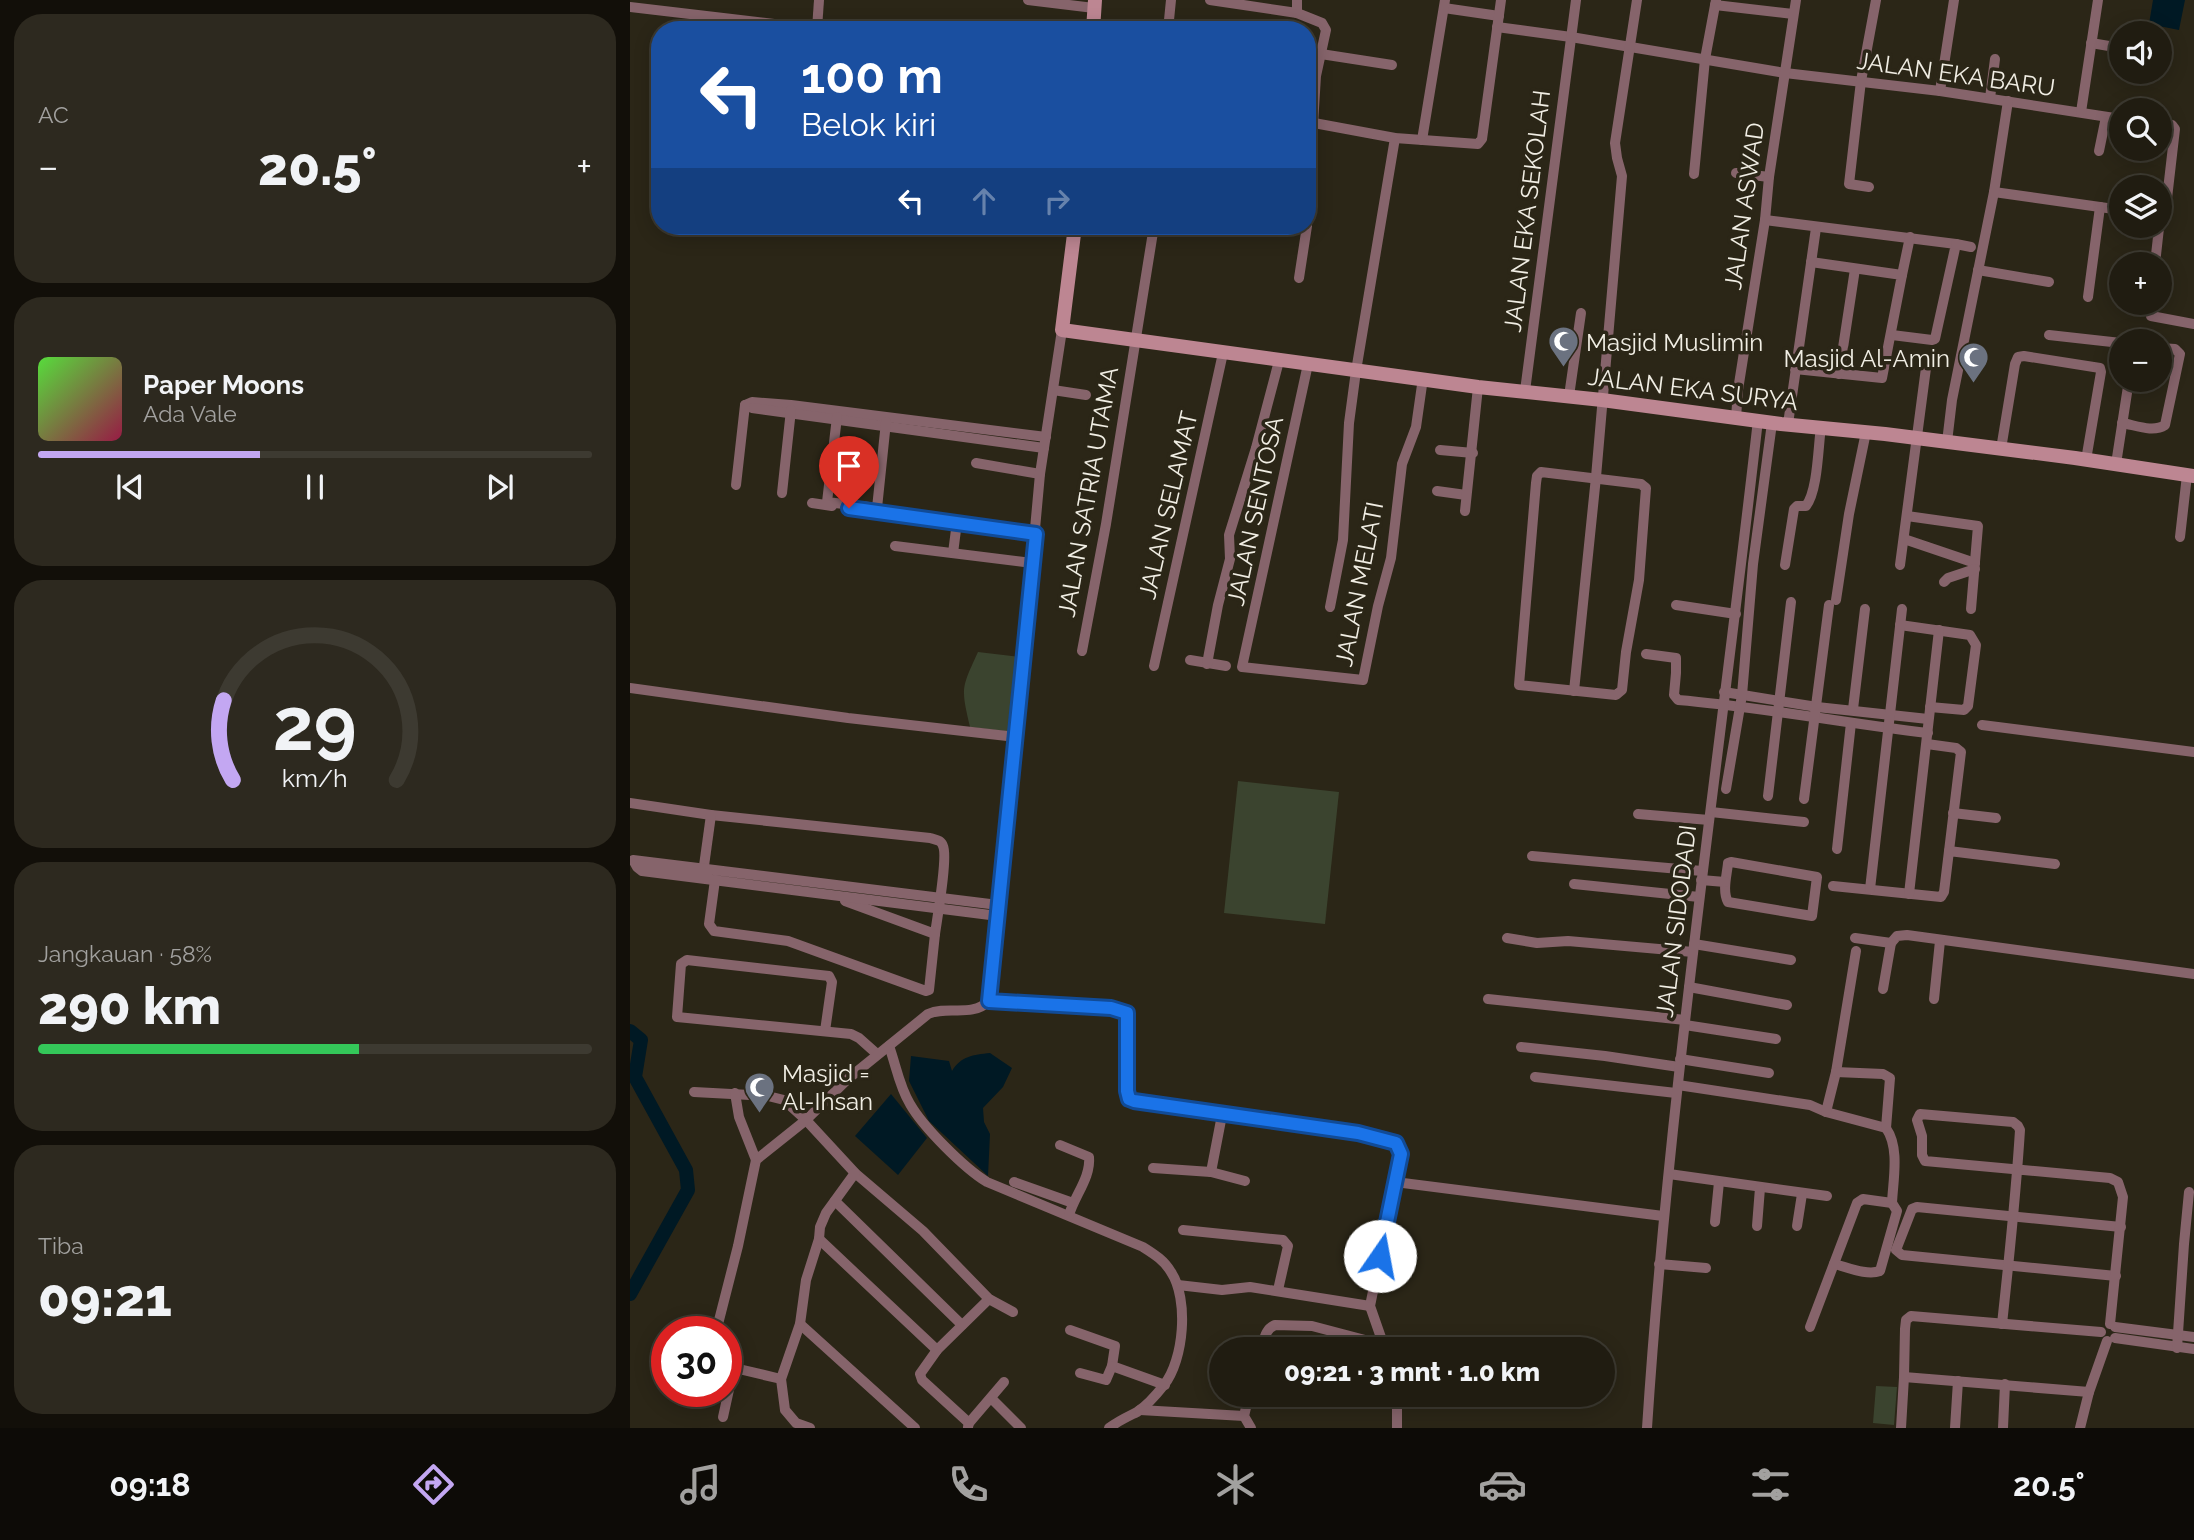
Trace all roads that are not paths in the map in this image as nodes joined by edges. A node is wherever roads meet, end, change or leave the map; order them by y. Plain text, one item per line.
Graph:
1 (686, 0) edge
2 (819, 0) edge
3 (1028, 0) edge
4 (1171, 0) edge
5 (1210, 0) edge
6 (1297, 0) edge
7 (1500, 0) edge
8 (1576, 0) edge
9 (1637, 0) edge
10 (1796, 0) edge
11 (1876, 0) edge
12 (1954, 0) edge
13 (2098, 0) edge
14 (1715, 3) edge
15 (1095, 4) edge
16 (1444, 4) edge
17 (630, 6) edge
18 (685, 13) junction
19 (1297, 13) junction
20 (1793, 14) junction
21 (753, 21) edge
22 (820, 21) edge
23 (1169, 21) edge
24 (1498, 22) junction
25 (1570, 37) junction
26 (2091, 43) junction
27 (2109, 46) edge
28 (1628, 48) junction
29 (1321, 54) junction
30 (1705, 59) junction
31 (1995, 59) dead end
32 (1392, 65) dead end
33 (1316, 66) edge
34 (1785, 73) junction
35 (1861, 81) junction
36 (1940, 91) junction
37 (1990, 99) junction
38 (2008, 101) junction
39 (2081, 113) junction
40 (2106, 117) junction
41 (2109, 117) edge
42 (1316, 123) edge
43 (2172, 125) edge
44 (1395, 138) junction
45 (1422, 140) junction
46 (2099, 151) dead end
47 (2172, 156) edge
48 (1736, 173) dead end
49 (1695, 174) dead end
50 (1769, 177) junction
51 (1868, 187) dead end
52 (1994, 192) junction
53 (2100, 207) junction
54 (2109, 208) edge
55 (1765, 220) junction
56 (1816, 228) junction
57 (1074, 235) edge
58 (1153, 235) edge
59 (1305, 235) edge
60 (1910, 237) junction
61 (1956, 244) junction
62 (1971, 247) dead end
63 (1811, 262) junction
64 (1855, 270) junction
65 (1978, 270) junction
66 (1902, 275) junction
67 (1299, 278) dead end
68 (2049, 282) dead end
69 (2088, 297) dead end
70 (1581, 313) dead end
71 (2151, 315) edge
72 (2194, 324) edge
73 (1062, 330) junction
74 (1892, 335) junction
75 (2049, 335) dead end
76 (1136, 341) junction
77 (2109, 342) edge
78 (2172, 349) edge
79 (1223, 353) junction
80 (1279, 361) junction
81 (1308, 364) junction
82 (1926, 368) dead end
83 (1795, 369) junction
84 (1356, 371) junction
85 (1839, 374) junction
86 (1423, 378) junction
87 (1478, 387) junction
88 (1053, 390) junction
89 (1525, 391) junction
90 (2127, 392) edge
91 (2172, 392) edge
92 (2172, 392) edge
93 (1086, 395) dead end
94 (1569, 396) junction
95 (1602, 400) junction
96 (791, 409) junction
97 (837, 416) junction
98 (1735, 418) junction
99 (1765, 421) junction
100 (886, 422) junction
101 (2122, 423) junction
102 (1788, 424) junction
103 (1821, 427) junction
104 (1866, 432) junction
105 (1917, 438) junction
106 (1045, 442) junction
107 (1947, 442) junction
108 (2001, 449) junction
109 (1440, 450) dead end
110 (1472, 453) junction
111 (2086, 460) junction
112 (976, 463) dead end
113 (2116, 464) junction
114 (1040, 474) junction
115 (2191, 476) edge
116 (1596, 477) junction
117 (736, 485) dead end
118 (1437, 491) dead end
119 (782, 493) dead end
120 (1466, 495) junction
121 (812, 503) dead end
122 (1465, 511) dead end
123 (1907, 516) junction
124 (957, 522) junction
125 (1036, 534) junction
126 (2180, 537) dead end
127 (1904, 539) junction
128 (894, 546) dead end
129 (953, 553) junction
130 (1032, 563) junction
131 (1786, 565) dead end
132 (1900, 565) dead end
133 (1975, 566) junction
134 (1944, 582) dead end
135 (1791, 602) dead end
136 (1676, 605) dead end
137 (1330, 607) dead end
138 (1865, 609) dead end
139 (1902, 609) dead end
140 (1971, 609) dead end
141 (1736, 614) junction
142 (1900, 625) junction
143 (1939, 630) junction
144 (1082, 651) dead end
145 (1646, 654) dead end
146 (1190, 660) dead end
147 (1207, 664) junction
148 (1154, 666) dead end
149 (1226, 666) dead end
150 (1242, 667) joint
151 (630, 688) edge
152 (1574, 691) junction
153 (1724, 692) junction
154 (1741, 700) junction
155 (1779, 701) junction
156 (1723, 703) junction
157 (1930, 707) junction
158 (1853, 709) junction
159 (1777, 712) junction
160 (1817, 712) junction
161 (1890, 715) junction
162 (1928, 719) junction
163 (1851, 723) junction
164 (1982, 725) dead end
165 (1889, 728) junction
166 (1016, 737) junction
167 (1927, 738) junction
168 (2194, 752) edge
169 (1726, 789) dead end
170 (1768, 796) dead end
171 (1804, 799) dead end
172 (630, 803) edge
173 (1953, 813) junction
174 (1638, 814) dead end
175 (711, 815) junction
176 (1710, 816) junction
177 (1996, 818) dead end
178 (1804, 822) dead end
179 (1837, 849) dead end
180 (1949, 851) junction
181 (1532, 856) dead end
182 (631, 859) edge
183 (2055, 864) dead end
184 (703, 873) junction
185 (1701, 876) junction
186 (715, 880) junction
187 (1726, 883) junction
188 (1574, 884) dead end
189 (1833, 886) dead end
190 (1870, 889) junction
191 (825, 894) junction
192 (1909, 894) junction
193 (1699, 897) junction
194 (938, 904) junction
195 (998, 905) junction
196 (998, 916) junction
197 (935, 934) junction
198 (1507, 938) dead end
199 (1855, 938) dead end
200 (1940, 941) junction
201 (1891, 943) junction
202 (1694, 948) junction
203 (1856, 951) dead end
204 (1791, 960) dead end
205 (2194, 974) edge
206 (1689, 987) junction
207 (1883, 989) dead end
208 (1488, 999) dead end
209 (1934, 999) dead end
210 (989, 1001) junction
211 (1787, 1005) dead end
212 (1685, 1022) junction
213 (825, 1031) junction
214 (1776, 1039) dead end
215 (888, 1046) junction
216 (1521, 1047) dead end
217 (877, 1054) junction
218 (1680, 1063) junction
219 (1836, 1072) junction
220 (1769, 1073) dead end
221 (1535, 1077) dead end
222 (1677, 1089) junction
223 (694, 1092) dead end
224 (735, 1093) junction
225 (1826, 1112) junction
226 (1222, 1115) junction
227 (806, 1120) junction
228 (1886, 1128) junction
229 (1060, 1145) dead end
230 (756, 1160) junction
231 (1153, 1168) dead end
232 (2016, 1170) junction
233 (855, 1172) junction
234 (1211, 1172) junction
235 (1669, 1174) junction
236 (1245, 1181) dead end
237 (1014, 1182) dead end
238 (1720, 1182) junction
239 (1403, 1183) dead end
240 (1760, 1188) junction
241 (2189, 1192) dead end
242 (1802, 1194) junction
243 (1827, 1196) dead end
244 (835, 1201) junction
245 (1073, 1203) junction
246 (1892, 1203) junction
247 (1069, 1215) junction
248 (1663, 1216) junction
249 (2012, 1216) junction
250 (1715, 1222) dead end
251 (1757, 1226) dead end
252 (1797, 1226) dead end
253 (2121, 1227) junction
254 (1183, 1230) dead end
255 (819, 1239) junction
256 (1659, 1264) junction
257 (1834, 1264) junction
258 (2008, 1265) junction
259 (1706, 1268) dead end
260 (2116, 1276) junction
261 (1178, 1284) junction
262 (1278, 1290) junction
263 (989, 1299) junction
264 (1370, 1306) junction
265 (1013, 1312) dead end
266 (720, 1316) edge
267 (800, 1324) junction
268 (2002, 1324) junction
269 (962, 1325) junction
270 (1810, 1327) dead end
271 (1070, 1330) dead end
272 (2110, 1332) junction
273 (2178, 1336) junction
274 (1264, 1337) edge
275 (1350, 1337) edge
276 (1381, 1337) edge
277 (2194, 1337) edge
278 (2177, 1348) junction
279 (2194, 1349) edge
280 (937, 1350) junction
281 (1112, 1366) junction
282 (742, 1370) edge
283 (1080, 1373) dead end
284 (1904, 1377) junction
285 (781, 1379) junction
286 (1958, 1381) junction
287 (1004, 1382) dead end
288 (2005, 1384) junction
289 (1165, 1385) junction
290 (2089, 1392) junction
291 (991, 1398) junction
292 (724, 1407) edge
293 (1397, 1407) edge
294 (1140, 1410) junction
295 (723, 1417) dead end
296 (1249, 1424) edge
297 (968, 1425) edge
298 (810, 1428) edge
299 (915, 1428) edge
300 (1021, 1428) edge
301 (1109, 1428) edge
302 (1397, 1428) edge
303 (1647, 1428) edge
304 (1900, 1428) edge
305 (1955, 1428) edge
306 (2003, 1428) edge
307 (2080, 1428) edge

1 - 18 street
2 - 22 street
3 - 15 street
4 - 23 street
5 - 19 street
6 - 19 street
7 - 24 street
8 - 25 street, JALAN EKA SEKOLAH
9 - 28 street
10 - 20 street, JALAN ASWAD
11 - 35 street
12 - 36 street
13 - 26 street
14 - 20 street
14 - 30 street
16 - 24 street, JALAN EKA BARU
16 - 45 street
17 - 18 street
18 - 21 street
19 - 29 street
20 - 34 street, JALAN ASWAD
24 - 25 street, JALAN EKA BARU
24 - 45 street
25 - 28 street, JALAN EKA BARU
25 - 89 street, JALAN EKA SEKOLAH
26 - 27 street
26 - 39 street
28 - 30 street, JALAN EKA BARU
28 - 95 street
29 - 32 street
29 - 33 street
30 - 34 street, JALAN EKA BARU
30 - 49 street
31 - 37 street
34 - 35 street, JALAN EKA BARU
34 - 50 street, JALAN ASWAD
35 - 36 street, JALAN EKA BARU
35 - 51 street
36 - 37 street, JALAN EKA BARU
37 - 38 street, JALAN EKA BARU
38 - 39 street, JALAN EKA BARU
38 - 52 street
39 - 40 street, JALAN EKA BARU
40 - 41 street, JALAN EKA BARU
40 - 46 street
42 - 44 street
43 - 47 street
44 - 45 street
44 - 84 street
48 - 50 street
50 - 55 street, JALAN ASWAD
52 - 53 street
52 - 65 street
53 - 54 street
53 - 69 street
55 - 56 street
55 - 98 street, JALAN ASWAD
56 - 60 street
56 - 63 street
57 - 73 street
58 - 76 street, JALAN SATRIA UTAMA
59 - 67 street
60 - 61 street
60 - 66 street
61 - 62 street
61 - 74 street
63 - 64 street
63 - 83 street
64 - 66 street
64 - 85 street
65 - 68 street
65 - 107 street
66 - 74 street
70 - 94 street
71 - 72 street
73 - 76 street, JALAN EKA SURYA
73 - 88 street
74 - 85 street
75 - 77 street
76 - 79 street, JALAN EKA SURYA
76 - 144 street, JALAN SATRIA UTAMA
78 - 92 street
79 - 80 street, JALAN EKA SURYA
79 - 148 street, JALAN SELAMAT
80 - 81 street, JALAN EKA SURYA
80 - 147 street
81 - 84 street, JALAN EKA SURYA
81 - 150 street, JALAN SENTOSA
82 - 105 street
83 - 85 street
83 - 102 street
84 - 86 street, JALAN EKA SURYA
84 - 137 street
86 - 87 street, JALAN EKA SURYA
86 - 150 street, JALAN MELATI
87 - 89 street, JALAN EKA SURYA
87 - 110 street
88 - 93 street
88 - 106 street
89 - 94 street, JALAN EKA SURYA
90 - 101 street
91 - 101 street
94 - 95 street, JALAN EKA SURYA
95 - 98 street, JALAN EKA SURYA
95 - 116 street
96 - 97 street
96 - 117 street
96 - 119 street
97 - 100 street
97 - 100 street
98 - 99 street, JALAN EKA SURYA
99 - 102 street, JALAN EKA SURYA
99 - 141 street, JALAN SIDODADI
99 - 154 street
100 - 106 street
101 - 113 street
102 - 103 street, JALAN EKA SURYA
103 - 104 street, JALAN EKA SURYA
103 - 131 street
104 - 105 street, JALAN EKA SURYA
104 - 160 street
105 - 107 street, JALAN EKA SURYA
105 - 123 street
106 - 114 street
107 - 108 street, JALAN EKA SURYA
108 - 111 street, JALAN EKA SURYA
108 - 111 street
109 - 110 street
110 - 120 street
111 - 113 street, JALAN EKA SURYA
112 - 114 street
113 - 115 street, JALAN EKA SURYA
114 - 125 street
115 - 126 street
116 - 152 street
116 - 152 street
116 - 152 street
118 - 120 street
120 - 122 street
121 - 124 street
123 - 127 street
123 - 133 street
124 - 125 street
124 - 129 street
125 - 130 street
127 - 132 street
127 - 133 street
128 - 129 street
129 - 130 street
130 - 166 street
133 - 134 street
133 - 140 street
135 - 155 street
136 - 141 street
138 - 158 street
139 - 142 street
141 - 153 street, JALAN SIDODADI
142 - 143 street
142 - 161 street
143 - 157 street
143 - 157 street
145 - 156 street
146 - 147 street
147 - 149 street
151 - 166 street
153 - 154 street
153 - 156 street, JALAN SIDODADI
154 - 155 street
154 - 156 street
154 - 159 street
154 - 169 street
155 - 159 street
155 - 160 street
156 - 176 street, JALAN SIDODADI
157 - 162 street
158 - 160 street
158 - 161 street
159 - 160 street
159 - 170 street
160 - 163 street
160 - 171 street
161 - 162 street
161 - 165 street
162 - 167 street
163 - 165 street
163 - 179 street
164 - 168 street
165 - 167 street
165 - 190 street
166 - 195 street
167 - 173 street
167 - 192 street
172 - 175 street
173 - 177 street
173 - 180 street
174 - 176 street
175 - 184 street
175 - 194 street
176 - 178 street
176 - 185 street, JALAN SIDODADI
180 - 183 street
180 - 192 street
181 - 185 street
182 - 184 street
184 - 186 street
184 - 194 street
185 - 187 street
185 - 193 street, JALAN SIDODADI
186 - 191 street
186 - 197 street
187 - 187 street
188 - 193 street
189 - 190 street
190 - 192 street
191 - 194 street
191 - 197 street
193 - 202 street, JALAN SIDODADI
194 - 195 street
194 - 196 street
194 - 197 street
195 - 196 street
196 - 210 street
198 - 202 street
199 - 201 street
200 - 201 street
200 - 205 street
200 - 209 street
201 - 207 street
202 - 204 street
202 - 206 street, JALAN SIDODADI
203 - 219 street
206 - 211 street
206 - 212 street, JALAN SIDODADI
208 - 212 street
210 - 215 street
210 - 226 street
212 - 214 street
212 - 218 street, JALAN SIDODADI
213 - 213 street
213 - 217 street
215 - 217 street
215 - 247 street
216 - 218 street
217 - 227 street
218 - 220 street
218 - 222 street, JALAN SIDODADI
219 - 225 street
219 - 228 street
221 - 222 street
222 - 225 street
222 - 235 street, JALAN SIDODADI
223 - 224 street
224 - 227 street
224 - 230 street
225 - 228 street
226 - 234 street
226 - 264 street
227 - 230 street
227 - 233 street
228 - 246 street
229 - 245 street
230 - 266 street
231 - 234 street
232 - 232 street
232 - 249 street
232 - 253 street
233 - 244 street
233 - 263 street
234 - 236 street
235 - 238 street
235 - 248 street, JALAN SIDODADI
237 - 245 street
238 - 240 street
238 - 250 street
239 - 248 street
240 - 242 street
240 - 251 street
241 - 273 street
242 - 243 street
242 - 252 street
244 - 255 street
244 - 269 street
245 - 247 street
246 - 257 street
246 - 257 street
247 - 261 street
248 - 256 street, JALAN SIDODADI
249 - 253 street
249 - 258 street
249 - 258 street
253 - 260 street
254 - 262 street
255 - 267 street
255 - 280 street
256 - 259 street
256 - 303 street, JALAN SIDODADI
257 - 270 street
258 - 260 street
258 - 268 street
260 - 272 street
261 - 262 street
261 - 289 street
262 - 264 street
263 - 265 street
263 - 269 street
264 - 276 street
267 - 285 street
267 - 299 street
268 - 272 street
268 - 284 street
269 - 280 street
271 - 281 street
272 - 273 street
272 - 278 street
272 - 290 street
273 - 277 street
273 - 278 street
274 - 275 street
278 - 279 street
280 - 297 street
281 - 283 street
281 - 289 street
282 - 285 street
284 - 286 street
284 - 304 street
285 - 298 street
286 - 288 street
286 - 305 street
287 - 291 street
288 - 290 street
288 - 306 street
289 - 294 street
290 - 307 street
291 - 297 street
291 - 300 street
292 - 295 street
293 - 302 street
294 - 296 street
294 - 301 street

